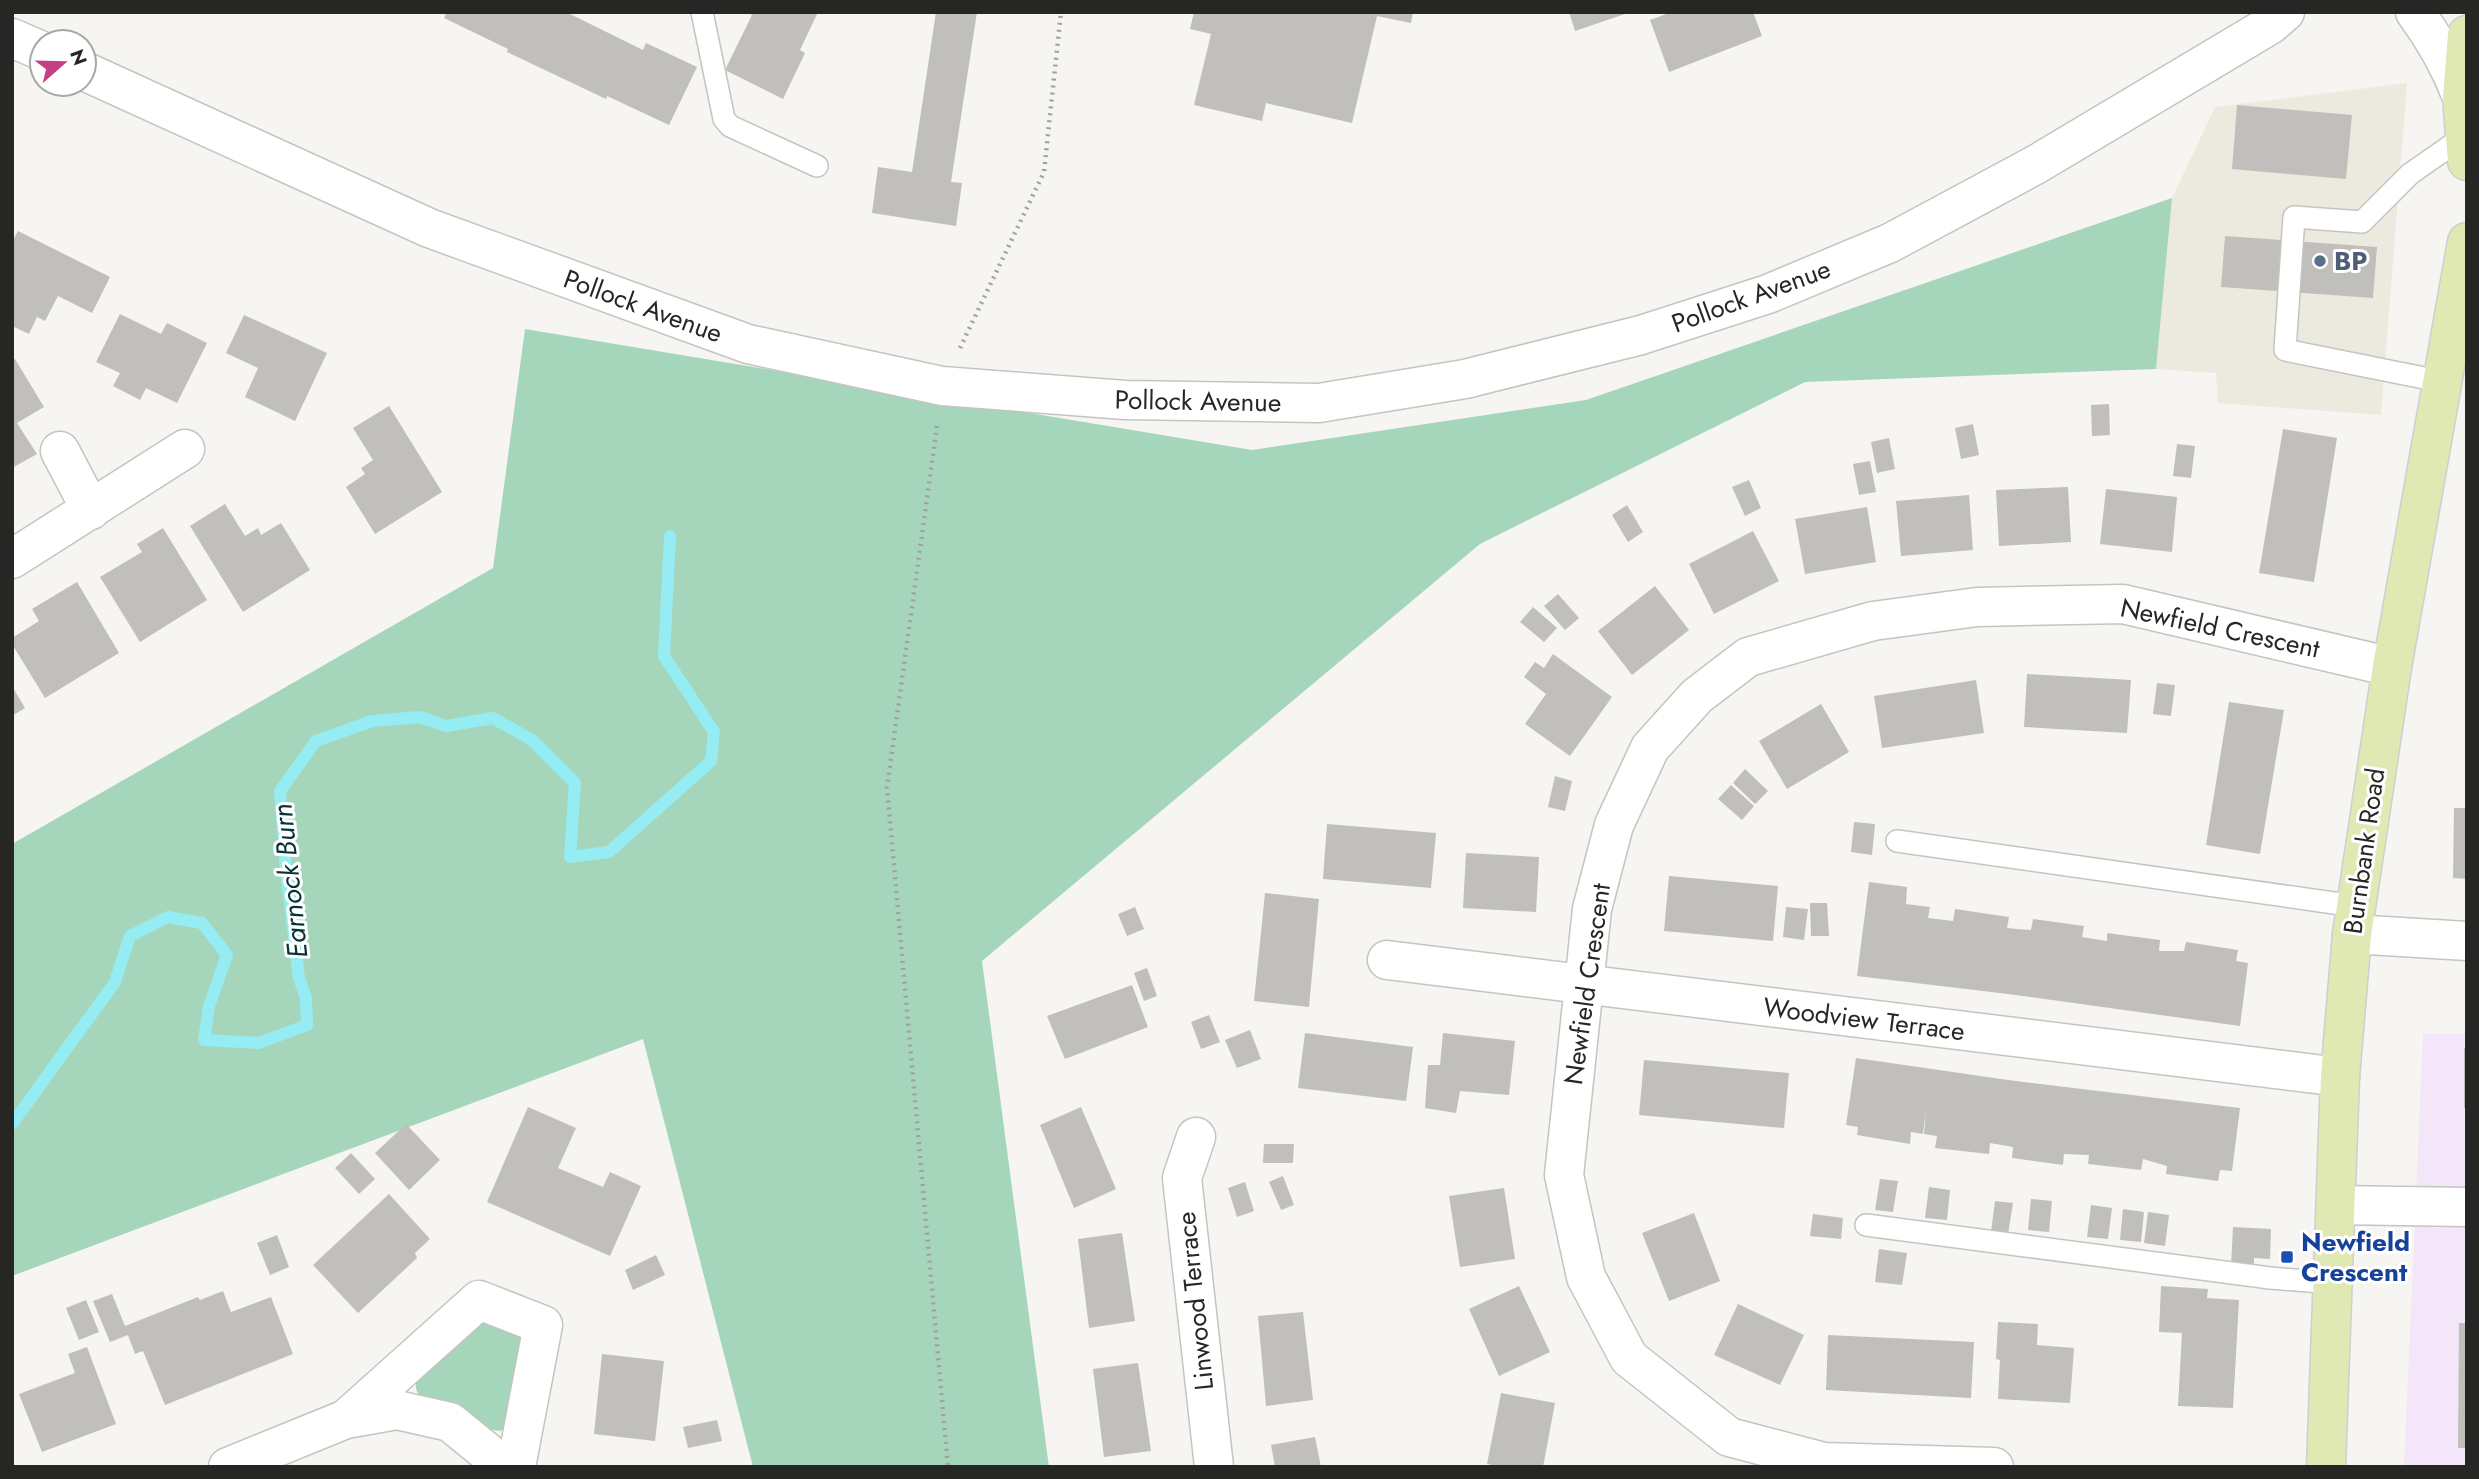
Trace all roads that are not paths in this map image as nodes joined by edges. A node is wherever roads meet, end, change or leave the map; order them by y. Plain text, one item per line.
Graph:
1 (702, 12) edge
2 (2285, 12) edge
3 (2415, 12) edge
4 (2467, 35) edge
5 (98, 77) edge
6 (2462, 97) junction
7 (2465, 149) edge
8 (817, 166) dead end
9 (2467, 242) edge
10 (2444, 382) junction
11 (185, 449) dead end
12 (60, 451) dead end
13 (92, 510) junction
14 (12, 559) edge
15 (2392, 667) junction
16 (1897, 841) dead end
17 (2353, 920) junction
18 (2467, 941) edge
19 (1388, 960) dead end
20 (1583, 984) junction
21 (2340, 1077) junction
22 (1196, 1137) dead end
23 (2336, 1205) junction
24 (2467, 1208) edge
25 (1866, 1225) dead end
26 (2333, 1283) junction
27 (346, 1419) junction
28 (228, 1467) edge
29 (496, 1467) edge
30 (516, 1467) edge
31 (1214, 1467) edge
32 (1994, 1467) edge
33 (2326, 1467) edge

1 - 8 lane
2 - 5 street, Pollock Avenue
3 - 6 street
4 - 6 main road
6 - 7 main road
7 - 10 lane
9 - 10 main road, Burnbank Road
10 - 15 main road, Burnbank Road
11 - 13 street
12 - 13 street
13 - 14 street
15 - 17 main road, Burnbank Road
15 - 20 street, Newfield Crescent
16 - 17 lane
17 - 18 street
17 - 21 main road, Burnbank Road
19 - 20 street, Woodview Terrace
20 - 21 street, Woodview Terrace
20 - 32 street, Newfield Crescent
21 - 23 main road, Burnbank Road
22 - 31 street, Linwood Terrace
23 - 24 street
23 - 26 main road, Burnbank Road
25 - 26 lane
26 - 33 main road, Burnbank Road
27 - 28 street
27 - 29 street
27 - 30 street

